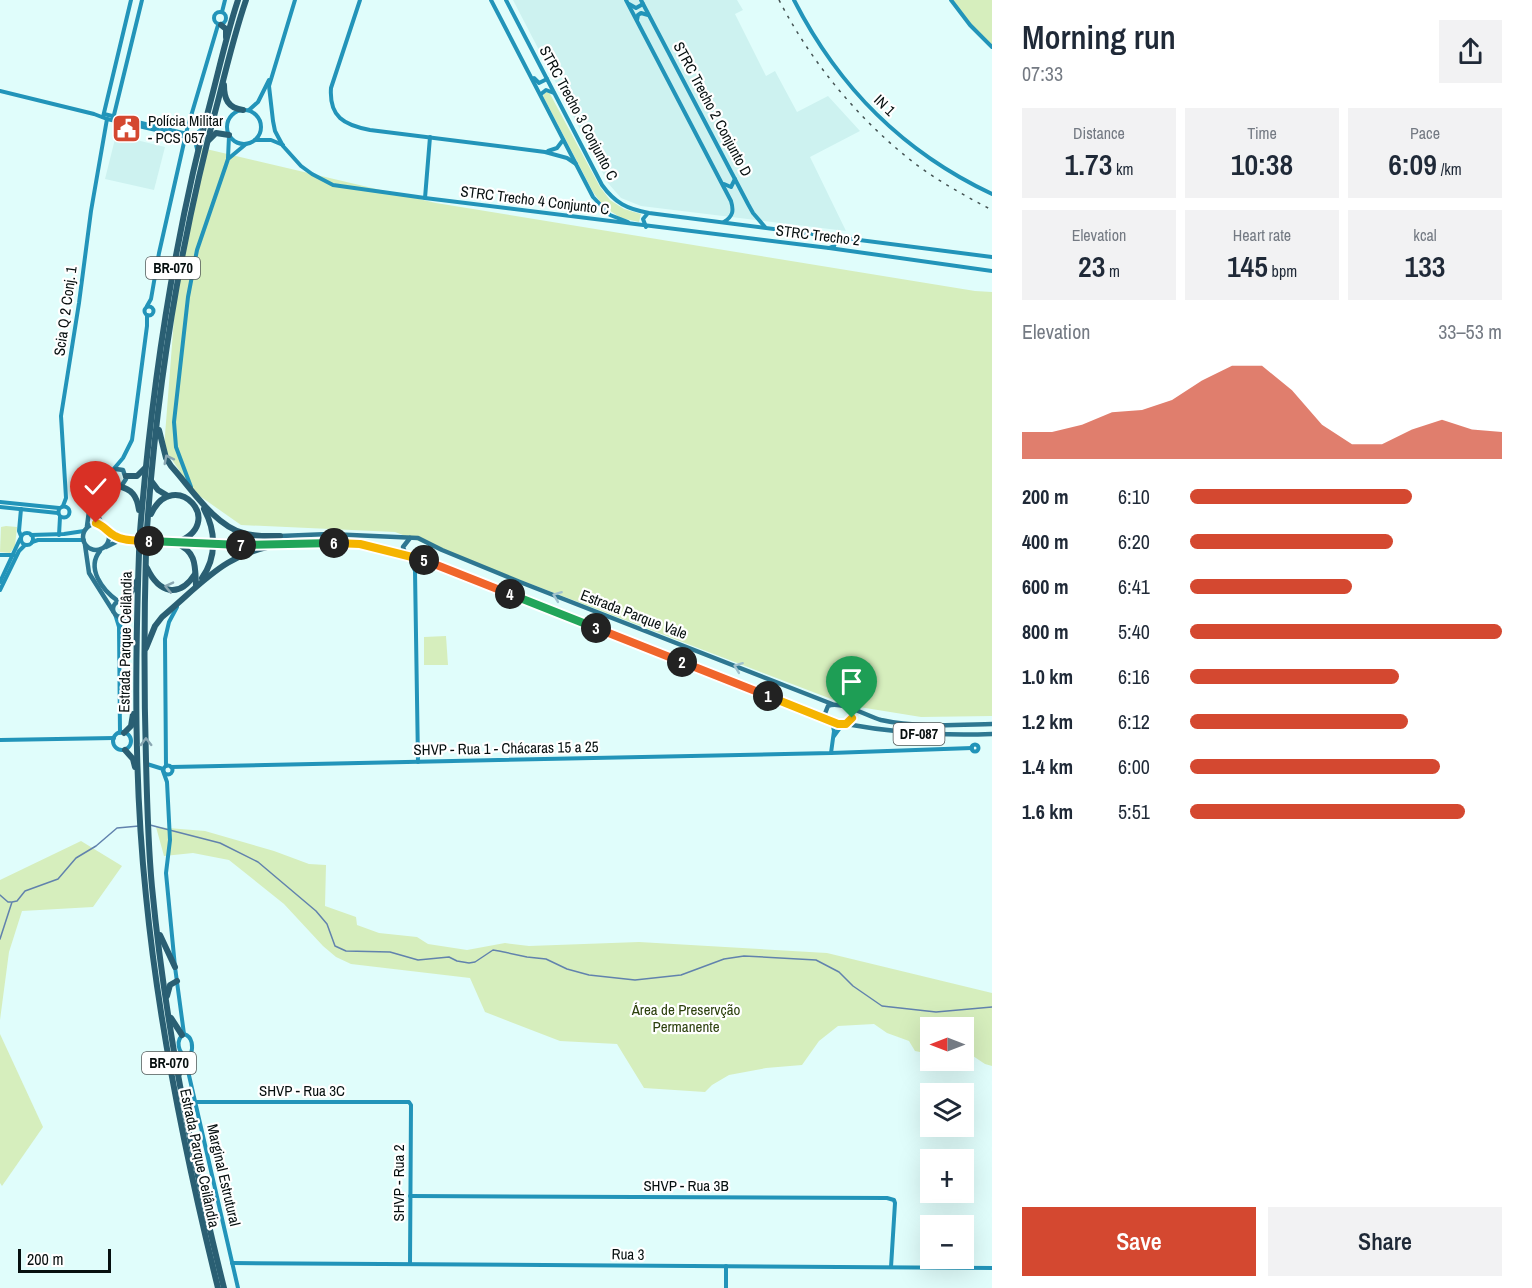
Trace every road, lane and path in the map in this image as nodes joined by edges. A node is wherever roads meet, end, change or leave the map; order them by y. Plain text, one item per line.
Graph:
1 (131, 0) edge
2 (142, 0) edge
3 (225, 0) edge
4 (238, 0) edge
5 (246, 0) edge
6 (295, 0) edge
7 (490, 0) edge
8 (506, 0) edge
9 (794, 0) edge
10 (951, 0) edge
11 (360, 1) edge
12 (626, 1) edge
13 (642, 2) edge
14 (235, 10) junction
15 (224, 14) junction
16 (651, 18) junction
17 (126, 22) junction
18 (638, 23) junction
19 (136, 25) junction
20 (220, 25) junction
21 (123, 34) junction
22 (134, 37) junction
23 (225, 46) junction
24 (992, 47) edge
25 (523, 63) junction
26 (273, 71) junction
27 (224, 79) junction
28 (547, 79) junction
29 (0, 91) edge
30 (555, 93) junction
31 (541, 96) junction
32 (246, 110) junction
33 (105, 117) junction
34 (114, 118) junction
35 (203, 128) junction
36 (185, 135) junction
37 (229, 135) junction
38 (430, 137) junction
39 (563, 139) junction
40 (254, 140) junction
41 (206, 143) junction
42 (246, 144) junction
43 (283, 146) junction
44 (545, 152) junction
45 (197, 153) junction
46 (228, 159) junction
47 (576, 164) junction
48 (735, 178) junction
49 (722, 182) junction
50 (992, 194) edge
51 (425, 198) junction
52 (649, 213) junction
53 (724, 222) junction
54 (643, 226) junction
55 (766, 227) junction
56 (830, 236) junction
57 (855, 239) junction
58 (828, 248) junction
59 (853, 252) junction
60 (992, 257) edge
61 (992, 271) edge
62 (150, 307) junction
63 (149, 315) junction
64 (157, 420) junction
65 (123, 458) junction
66 (145, 468) junction
67 (111, 473) junction
68 (124, 473) junction
69 (152, 481) junction
70 (117, 485) junction
71 (193, 490) junction
72 (168, 496) junction
73 (0, 502) edge
74 (0, 507) edge
75 (21, 509) junction
76 (61, 512) junction
77 (144, 520) junction
78 (106, 528) junction
79 (85, 529) junction
80 (31, 535) junction
81 (62, 535) junction
82 (280, 536) junction
83 (21, 538) junction
84 (410, 538) junction
85 (122, 539) junction
86 (32, 542) junction
87 (84, 542) junction
88 (175, 543) junction
89 (286, 543) junction
90 (214, 544) junction
91 (429, 544) junction
92 (25, 545) junction
93 (248, 545) junction
94 (102, 549) junction
95 (142, 552) junction
96 (0, 555) edge
97 (14, 555) junction
98 (408, 557) junction
99 (424, 560) junction
100 (146, 565) junction
101 (415, 571) junction
102 (195, 574) junction
103 (138, 578) junction
104 (0, 582) edge
105 (196, 586) junction
106 (0, 590) edge
107 (182, 599) junction
108 (118, 601) junction
109 (126, 602) junction
110 (114, 613) junction
111 (126, 615) junction
112 (119, 627) junction
113 (143, 660) junction
114 (136, 696) junction
115 (832, 704) junction
116 (850, 709) junction
117 (825, 718) junction
118 (832, 722) junction
119 (844, 724) junction
120 (992, 724) edge
121 (122, 733) junction
122 (975, 734) junction
123 (992, 734) edge
124 (834, 736) junction
125 (114, 738) junction
126 (0, 740) edge
127 (125, 750) junction
128 (831, 753) junction
129 (418, 762) junction
130 (146, 764) junction
131 (168, 769) junction
132 (138, 777) junction
133 (144, 822) junction
134 (145, 835) junction
135 (157, 929) junction
136 (175, 967) junction
137 (177, 981) junction
138 (167, 1008) junction
139 (183, 1034) junction
140 (186, 1056) junction
141 (178, 1081) junction
142 (195, 1102) junction
143 (409, 1102) joint
144 (410, 1196) junction
145 (232, 1263) junction
146 (410, 1264) junction
147 (726, 1266) junction
148 (891, 1267) junction
149 (992, 1268) edge
150 (218, 1288) edge
151 (224, 1288) edge
152 (238, 1288) edge
153 (726, 1288) edge

1 - 17 street, Scia Q 2 Conj. 1
2 - 19 street
3 - 15 street
4 - 14 highway, Estrada Parque Ceilândia / BR-070
5 - 27 highway, Estrada Parque Ceilândia / BR-070
6 - 26 street
7 - 25 street, STRC Trecho 3 Conjunto C
8 - 28 street, STRC Trecho 3 Conjunto C
9 - 50 street, IN 1
10 - 24 street
11 - 38 street
12 - 13 street
12 - 18 street
13 - 16 street, STRC Trecho 2 Conjunto D
14 - 15 highway
14 - 23 highway, Estrada Parque Ceilândia / BR-070
15 - 20 street
15 - 20 street
16 - 18 street
16 - 48 street, STRC Trecho 2 Conjunto D
17 - 19 street
17 - 21 street, Scia Q 2 Conj. 1
18 - 49 street
19 - 22 street
20 - 23 highway
20 - 36 street
21 - 22 street
21 - 33 street, Scia Q 2 Conj. 1
22 - 34 street
23 - 35 highway, Estrada Parque Ceilândia / BR-070
25 - 28 street
25 - 31 street, STRC Trecho 3 Conjunto C
26 - 32 street
26 - 43 street
27 - 32 highway
27 - 41 highway, Estrada Parque Ceilândia / BR-070
28 - 30 street, STRC Trecho 3 Conjunto C
29 - 33 street
30 - 31 street
30 - 52 street, STRC Trecho 3 Conjunto C
31 - 39 street, STRC Trecho 3 Conjunto C
32 - 37 street
32 - 40 street
33 - 34 street
33 - 76 street, Scia Q 2 Conj. 1
34 - 36 street
35 - 36 street
35 - 45 highway, Estrada Parque Ceilândia / BR-070
36 - 45 street
36 - 62 street
37 - 41 highway
37 - 42 street
37 - 46 street
38 - 44 street
38 - 51 street
39 - 44 street
39 - 47 street, STRC Trecho 3 Conjunto C
40 - 42 street
40 - 43 street
41 - 64 highway, Estrada Parque Ceilândia / BR-070
42 - 46 street
43 - 51 street, STRC Trecho 4 Conjunto C
44 - 47 street
45 - 66 highway, Estrada Parque Ceilândia / BR-070
46 - 71 street
47 - 54 street, STRC Trecho 3 Conjunto C
48 - 49 street
48 - 55 street, STRC Trecho 2 Conjunto D
49 - 53 street
51 - 54 street, STRC Trecho 4 Conjunto C
52 - 53 street, STRC Trecho 3 Conjunto C
52 - 54 street
53 - 55 street, STRC Trecho 2
54 - 58 street, STRC Trecho 2
55 - 56 street, STRC Trecho 2
56 - 57 street, STRC Trecho 2
56 - 58 street
57 - 59 street
57 - 60 street, STRC Trecho 2
58 - 59 street, STRC Trecho 2
59 - 61 street, STRC Trecho 2
62 - 63 street
62 - 63 street
63 - 65 street
64 - 69 highway, Estrada Parque Ceilândia / BR-070
71 -> 64 highway
65 - 67 street
65 - 68 street
66 - 68 highway
66 - 77 highway, Estrada Parque Ceilândia / BR-070
67 - 68 main road
67 - 70 main road
67 - 79 main road
68 - 70 main road
69 - 72 highway
69 - 77 highway, Estrada Parque Ceilândia / BR-070
70 - 77 highway
70 - 78 main road
71 - 82 highway
71 - 90 highway
72 - 77 highway
72 - 88 highway
73 - 76 street
74 - 75 street
75 - 76 street
75 - 83 street
76 - 81 street, Scia Q 2 Conj. 1
77 - 95 highway, Estrada Parque Ceilândia / BR-070, bridge
77 - 95 highway, Estrada Parque Ceilândia / BR-070, bridge
78 - 79 main road
78 - 85 main road, DF-087
78 - 94 main road
79 - 81 street
79 - 87 main road
80 - 81 street
80 - 83 street
80 - 86 street
82 - 84 main road, DF-087
82 - 93 main road, DF-087
83 - 92 street
83 - 97 street
84 - 91 main road, DF-087
84 - 98 main road
85 - 88 main road, DF-087
85 - 94 main road
86 - 87 street
86 - 92 street
87 - 94 main road
87 - 110 main road
88 - 90 main road, DF-087
88 - 102 highway
89 - 93 main road, DF-087
89 - 98 main road, DF-087
89 - 105 highway
90 - 93 main road, DF-087
90 - 105 highway
91 - 99 main road
115 -> 91 main road, Estrada Parque Vale / DF-087
92 - 106 street
94 - 108 main road
95 - 100 highway, Estrada Parque Ceilândia / BR-070
95 - 103 highway, Estrada Parque Ceilândia / BR-070
96 - 97 street
97 - 104 street
98 - 99 main road, DF-087
98 - 101 street
99 - 101 street
99 - 117 main road, Estrada Parque Vale / DF-087
102 -> 100 highway
100 - 113 highway, Estrada Parque Ceilândia / BR-070
101 - 129 street
102 - 105 highway
103 - 109 highway
103 - 114 highway, Estrada Parque Ceilândia / BR-070
105 - 107 highway
107 - 113 highway
107 - 131 street
108 - 109 main road
108 - 110 main road
109 - 111 main road
110 - 111 main road
110 - 112 street
111 - 112 street
112 - 121 street
130 -> 113 highway, Estrada Parque Ceilândia / BR-070
114 - 121 highway
114 - 132 highway, Estrada Parque Ceilândia / BR-070
115 - 116 main road, DF-087
115 - 117 main road
116 - 119 main road
116 - 120 main road, DF-087
117 - 118 main road, DF-087
118 - 119 main road, DF-087
118 - 124 street
119 - 122 main road, DF-087
119 - 124 street
121 - 125 street
121 - 127 street
122 - 123 main road, DF-087
122 - 128 street, SHVP - Rua 1 - Chácaras 15 a 25
124 - 128 street
125 - 126 street
125 - 127 street
127 - 132 highway
128 - 129 street, SHVP - Rua 1 - Chácaras 15 a 25
129 - 131 street, SHVP - Rua 1 - Chácaras 15 a 25
130 - 131 street
130 - 133 highway, Estrada Parque Ceilândia / BR-070
131 - 136 street
132 - 133 highway, Estrada Parque Ceilândia / BR-070
133 - 134 highway, Estrada Parque Ceilândia / BR-070
134 - 135 highway, Estrada Parque Ceilândia / BR-070
134 - 150 highway, Estrada Parque Ceilândia / BR-070
135 - 136 highway
135 - 138 highway, Estrada Parque Ceilândia / BR-070
136 - 137 street
137 - 138 highway
137 - 139 street
138 - 139 highway
138 - 141 highway, Estrada Parque Ceilândia / BR-070
139 - 140 street
139 - 140 street
140 - 141 highway
140 - 142 street, Marginal Estrutural
141 - 151 highway, Estrada Parque Ceilândia / BR-070
142 - 143 street, SHVP - Rua 3C
142 - 145 street, Marginal Estrutural
143 - 144 street, SHVP - Rua 2
144 - 146 street, SHVP - Rua 2
144 - 148 street, SHVP - Rua 3B
145 - 146 street, Rua 3
145 - 152 street, Marginal Estrutural
146 - 147 street, Rua 3
147 - 148 street, Rua 3
147 - 153 street
148 - 149 street, Rua 3

